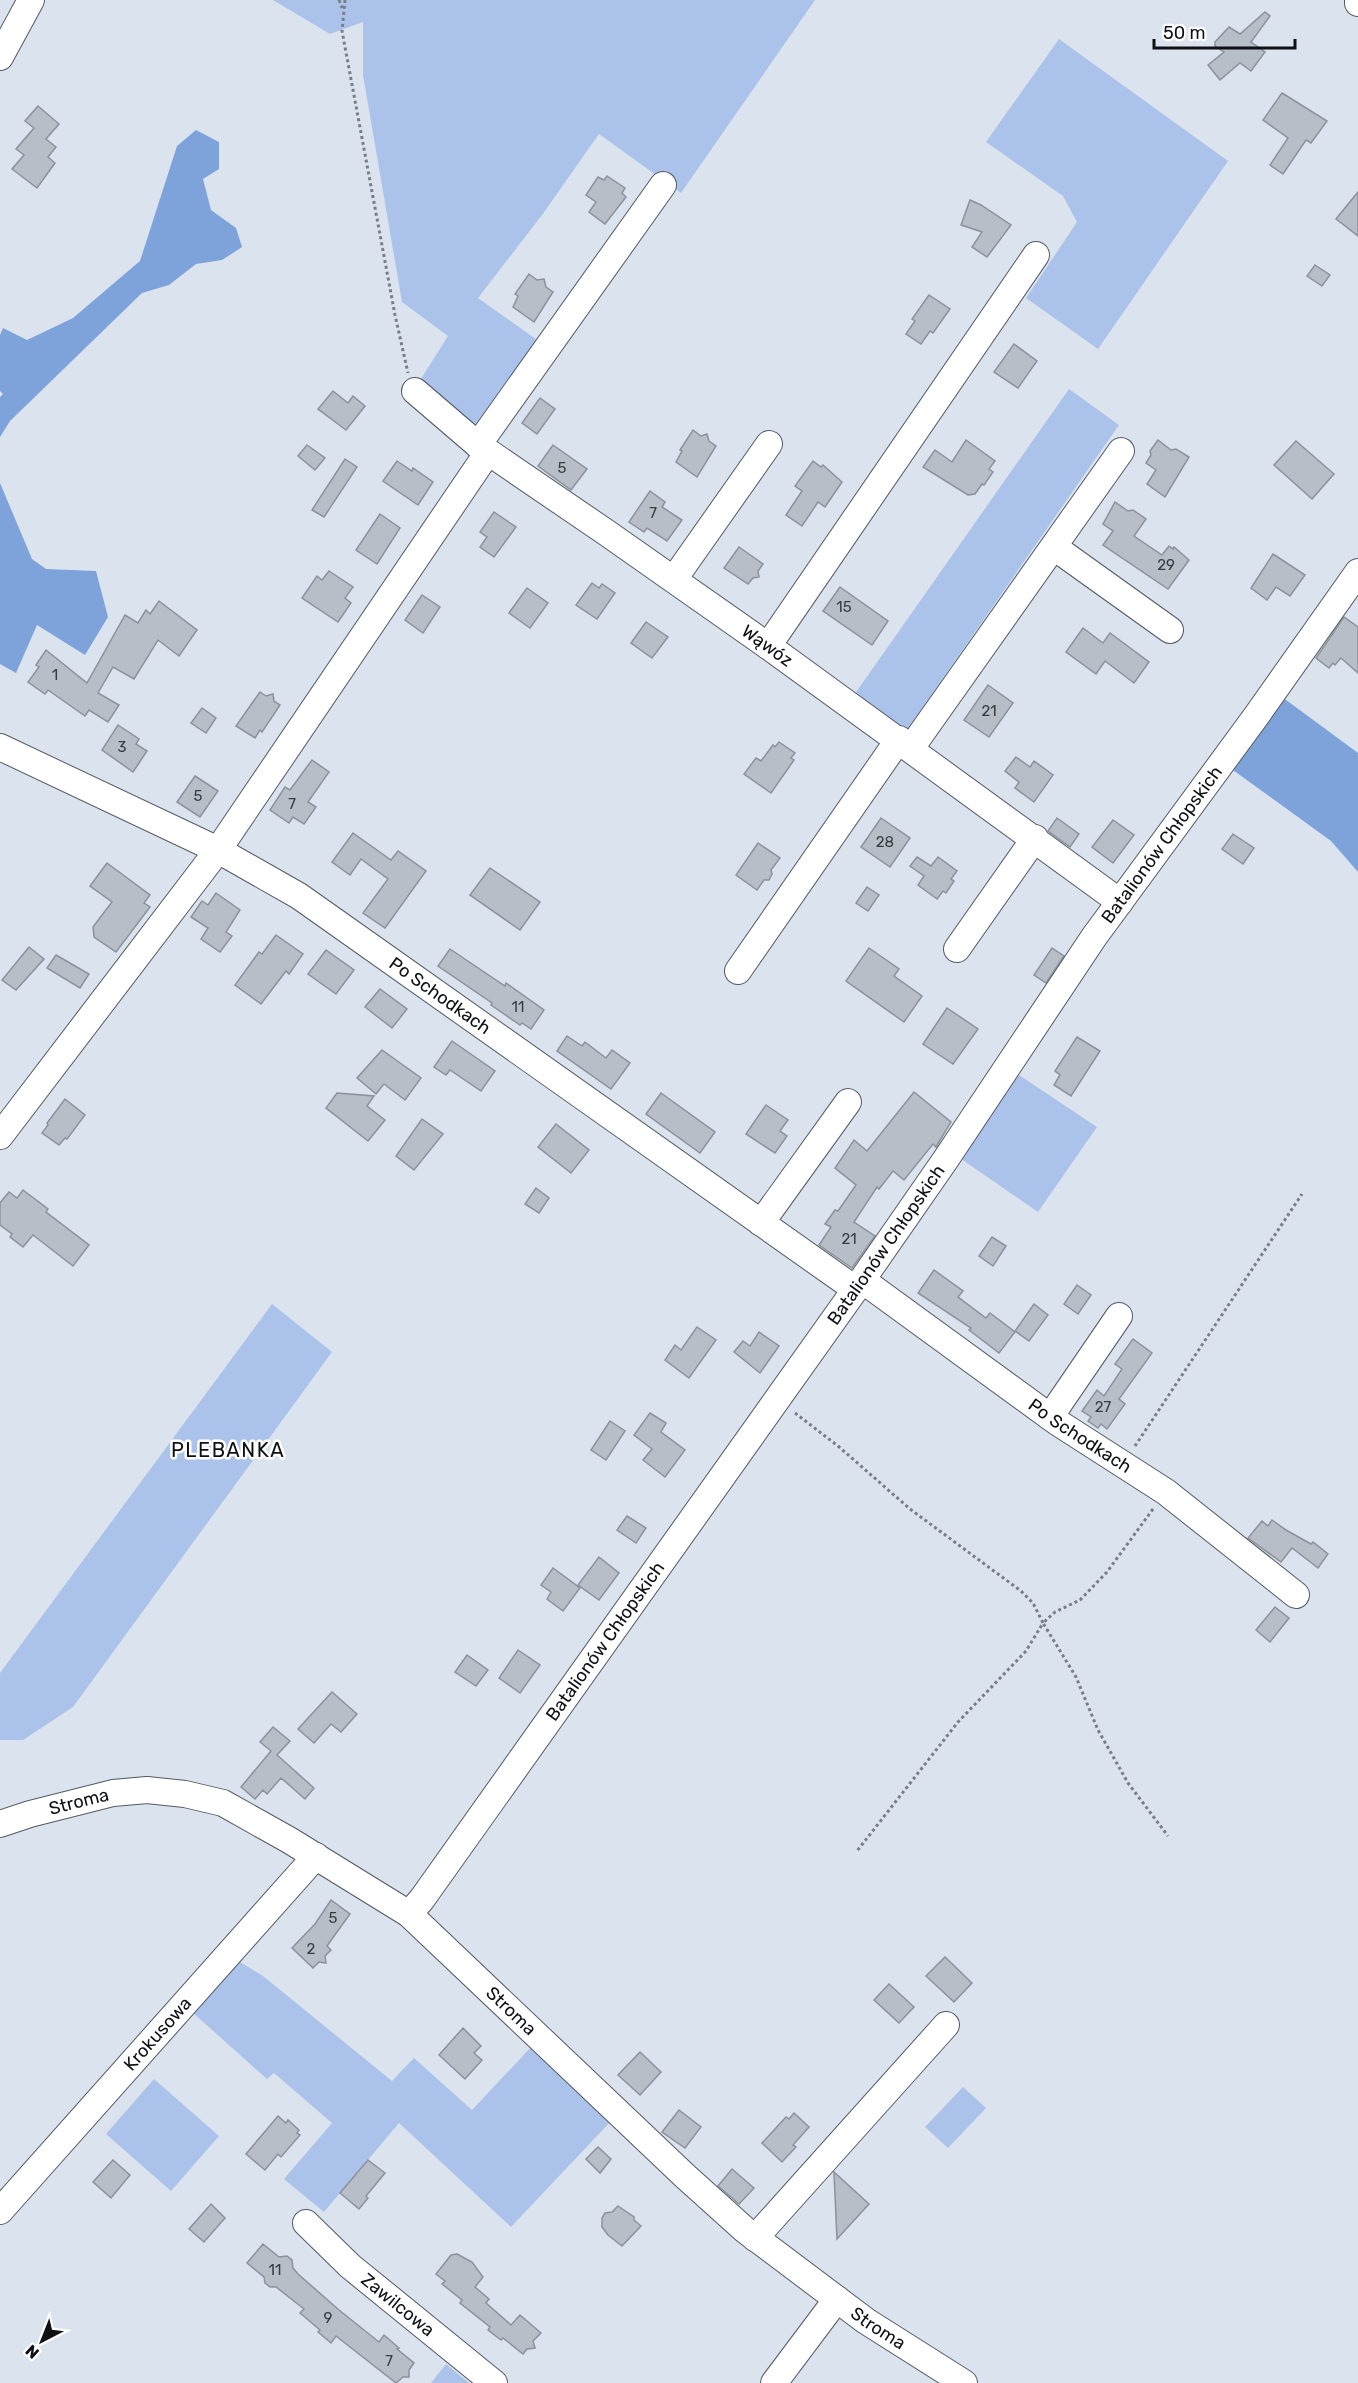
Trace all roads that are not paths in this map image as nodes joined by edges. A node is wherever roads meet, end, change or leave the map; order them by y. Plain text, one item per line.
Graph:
1 (31, 0) edge
2 (0, 57) edge
3 (663, 185) dead end
4 (1036, 255) dead end
5 (415, 391) dead end
6 (769, 444) dead end
7 (483, 448) junction
8 (1121, 451) dead end
9 (1054, 547) junction
10 (1358, 572) edge
11 (674, 579) junction
12 (1170, 630) dead end
13 (768, 646) junction
14 (905, 743) junction
15 (0, 747) edge
16 (1035, 838) junction
17 (218, 850) junction
18 (1120, 902) junction
19 (957, 949) dead end
20 (738, 971) dead end
21 (848, 1102) dead end
22 (0, 1137) edge
23 (761, 1223) junction
24 (858, 1284) junction
25 (1119, 1316) dead end
26 (1050, 1417) junction
27 (1296, 1595) dead end
28 (0, 1824) edge
29 (316, 1856) junction
30 (409, 1914) junction
31 (946, 2025) dead end
32 (0, 2211) edge
33 (306, 2223) dead end
34 (755, 2238) junction
35 (837, 2299) junction
36 (494, 2383) edge
37 (774, 2383) edge
38 (964, 2383) edge

1 - 2 street
3 - 7 street
4 - 13 street
5 - 7 street, Wąwóz
6 - 11 street
7 - 11 street, Wąwóz
7 - 17 street
8 - 9 street
9 - 12 street
9 - 14 street
10 - 18 street, Batalionów Chłopskich
11 - 13 street, Wąwóz
13 - 14 street, Wąwóz
14 - 16 street, Wąwóz
14 - 20 street
15 - 17 street, Po Schodkach
16 - 18 street, Wąwóz
16 - 19 street
17 - 22 street
17 - 23 street, Po Schodkach
18 - 24 street, Batalionów Chłopskich
21 - 23 street
23 - 24 street, Po Schodkach
24 - 26 street, Po Schodkach
24 - 30 street, Batalionów Chłopskich
25 - 26 street
26 - 27 street, Po Schodkach
28 - 29 street, Stroma
29 - 30 street, Stroma
29 - 32 street, Krokusowa
30 - 34 street, Stroma
31 - 34 street
33 - 36 street, Zawilcowa
34 - 35 street, Stroma
35 - 37 street
35 - 38 street, Stroma

